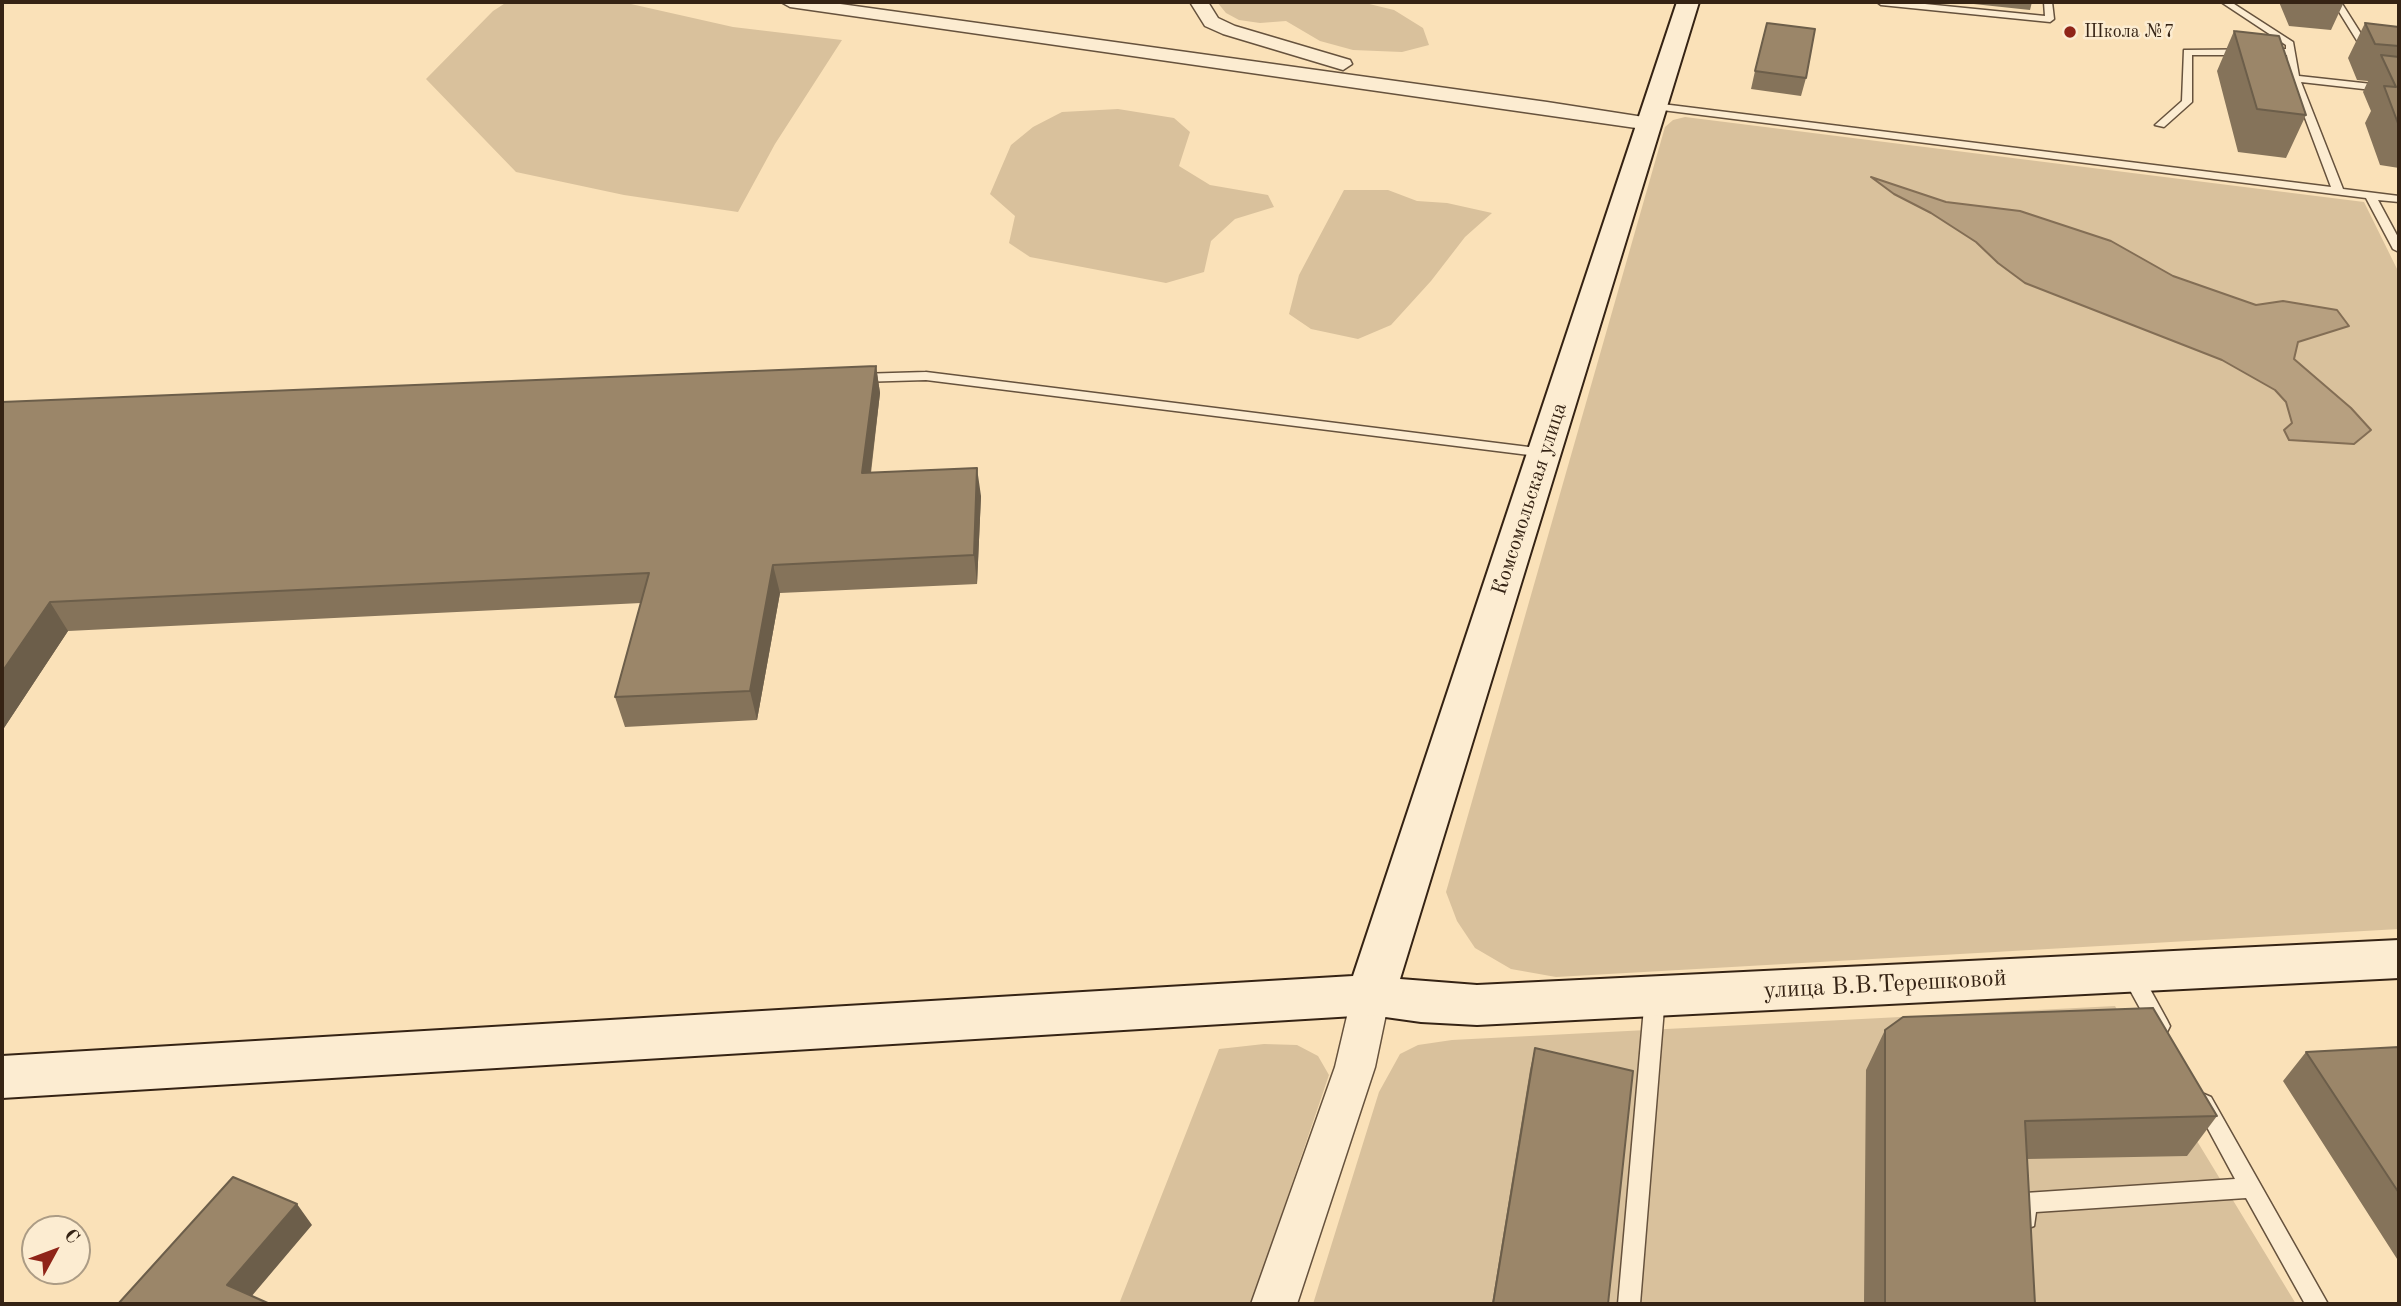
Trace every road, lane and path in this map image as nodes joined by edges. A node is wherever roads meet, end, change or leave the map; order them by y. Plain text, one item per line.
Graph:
1 (790, 2) edge
2 (1199, 2) edge
3 (1688, 2) edge
4 (1881, 2) edge
5 (2048, 2) edge
6 (2225, 2) edge
7 (2336, 2) edge
8 (2291, 52) junction
9 (2399, 54) edge
10 (2295, 78) junction
11 (2399, 90) edge
12 (1566, 111) junction
13 (1652, 115) junction
14 (2160, 125) dead end
15 (2338, 191) junction
16 (2370, 195) junction
17 (2399, 199) edge
18 (2399, 249) edge
19 (843, 378) edge
20 (1545, 453) junction
21 (2399, 959) edge
22 (2130, 973) junction
23 (1371, 995) junction
24 (1656, 996) junction
25 (2171, 1045) edge
26 (2191, 1080) edge
27 (8, 1082) edge
28 (2251, 1188) junction
29 (2028, 1241) edge
30 (1274, 1304) edge
31 (1629, 1304) edge
32 (2317, 1304) edge

1 - 12 street
2 - 12 street
3 - 13 main road, Комсомольская улица
4 - 5 lane
6 - 8 lane
7 - 9 lane
8 - 10 lane
8 - 14 lane
10 - 11 lane
10 - 15 lane
12 - 13 street
13 - 15 lane
13 - 20 main road, Комсомольская улица
15 - 16 lane
16 - 17 lane
16 - 18 lane
19 - 20 lane
20 - 23 main road, Комсомольская улица
21 - 22 main road, улица В.В.Терешковой
22 - 24 main road, улица В.В.Терешковой
22 - 25 lane
23 - 24 main road, улица В.В.Терешковой
23 - 27 main road, улица В.В.Терешковой
23 - 30 street
24 - 31 lane
26 - 28 lane
28 - 29 lane
28 - 32 lane

